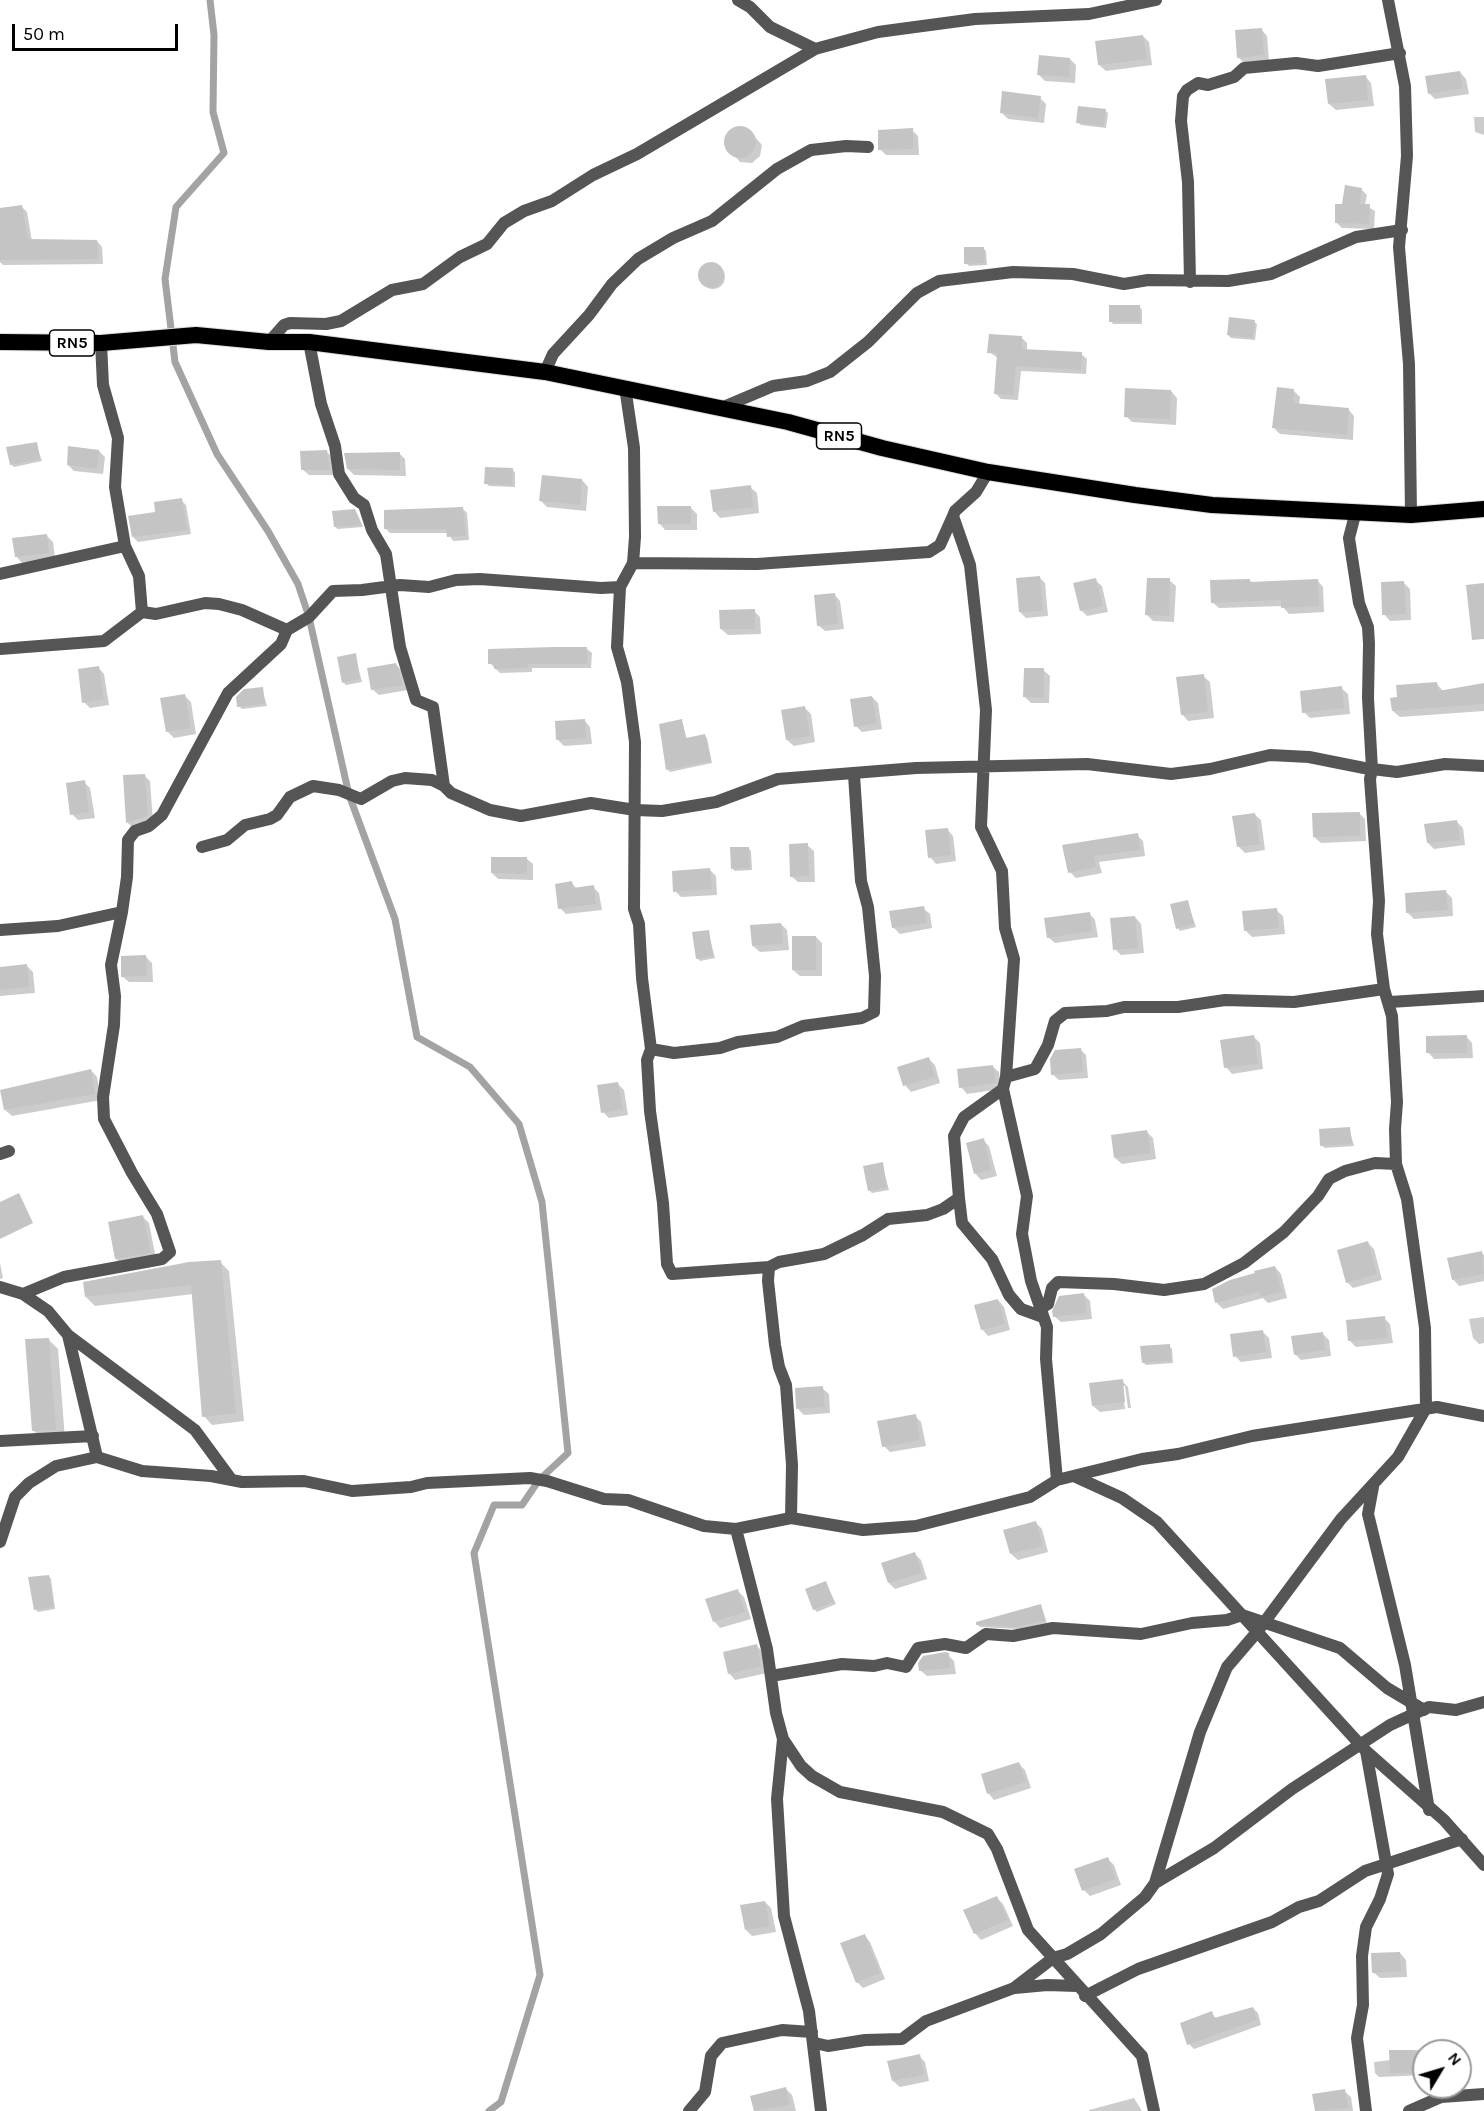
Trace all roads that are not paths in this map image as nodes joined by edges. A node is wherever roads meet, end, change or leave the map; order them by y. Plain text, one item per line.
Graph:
1 (738, 0) edge
2 (1155, 0) edge
3 (1388, 0) edge
4 (815, 49) junction
5 (1400, 53) junction
6 (868, 147) dead end
7 (1402, 230) junction
8 (1190, 282) junction
9 (0, 342) edge
10 (269, 342) junction
11 (309, 342) junction
12 (101, 343) junction
13 (545, 372) junction
14 (625, 387) junction
15 (721, 408) junction
16 (988, 472) junction
17 (1484, 509) edge
18 (1356, 511) junction
19 (1411, 515) junction
20 (953, 516) junction
21 (125, 546) junction
22 (633, 563) junction
23 (0, 574) edge
24 (393, 586) junction
25 (620, 587) junction
26 (142, 612) junction
27 (287, 630) junction
28 (0, 649) edge
29 (1484, 766) edge
30 (984, 768) junction
31 (1372, 769) junction
32 (854, 775) junction
33 (444, 786) junction
34 (635, 810) junction
35 (202, 847) dead end
36 (122, 912) junction
37 (0, 930) edge
38 (1384, 989) junction
39 (1484, 996) edge
40 (1390, 1002) junction
41 (651, 1049) junction
42 (1006, 1077) junction
43 (1003, 1089) junction
44 (1396, 1164) junction
45 (959, 1198) junction
46 (769, 1267) junction
47 (0, 1287) edge
48 (23, 1294) junction
49 (1042, 1313) junction
50 (68, 1335) junction
51 (1426, 1408) junction
52 (1484, 1416) edge
53 (93, 1436) junction
54 (0, 1441) edge
55 (97, 1457) junction
56 (1076, 1477) junction
57 (231, 1479) junction
58 (1057, 1480) junction
59 (1374, 1483) junction
60 (791, 1518) junction
61 (736, 1529) junction
62 (0, 1542) edge
63 (1242, 1615) junction
64 (1265, 1621) junction
65 (1257, 1632) junction
66 (771, 1676) junction
67 (1484, 1702) edge
68 (1416, 1710) junction
69 (783, 1739) junction
70 (1363, 1748) junction
71 (1429, 1810) junction
72 (1462, 1839) junction
73 (1386, 1864) junction
74 (1484, 1865) edge
75 (1155, 1883) junction
76 (1067, 1954) junction
77 (1053, 1959) junction
78 (1064, 1969) junction
79 (1014, 1988) junction
80 (1081, 1991) junction
81 (813, 2037) junction
82 (828, 2046) junction
83 (817, 2060) junction
84 (1484, 2094) edge
85 (689, 2111) edge
86 (821, 2111) edge
87 (1154, 2111) edge
88 (1366, 2111) edge
89 (1409, 2111) edge

1 - 4 street
2 - 4 street
3 - 5 street
4 - 10 street
5 - 7 street
5 - 8 street
6 - 13 street
7 - 8 street
7 - 19 street
8 - 15 street
9 - 12 highway, RN5
10 - 11 highway, RN5
10 - 12 highway, RN5
11 - 13 highway, RN5
11 - 24 street
12 - 21 street
13 - 14 highway, RN5
14 - 15 highway, RN5
14 - 22 street
15 - 16 highway, RN5
16 - 18 highway, RN5
16 - 20 street
17 - 19 highway, RN5
18 - 19 highway, RN5
18 - 31 street
20 - 22 street
20 - 30 street
21 - 23 street
21 - 26 street
22 - 25 street
24 - 25 street
24 - 27 street
24 - 33 street
25 - 34 street
26 - 27 street
26 - 28 street
27 - 36 street
29 - 31 street
30 - 31 street
30 - 32 street
30 - 42 street
31 - 38 street
32 - 34 street
32 - 41 street
33 - 34 street
33 - 35 street
34 - 41 street
36 - 37 street
36 - 48 street
38 - 40 street
38 - 42 street
39 - 40 street
40 - 44 street
41 - 46 street
42 - 43 street
43 - 45 street
43 - 49 street
44 - 49 street
44 - 51 street
45 - 46 street
45 - 49 street
46 - 60 street
47 - 48 street
48 - 50 street
49 - 58 street
50 - 53 street
50 - 57 street
51 - 52 street
51 - 56 street
51 - 59 street
53 - 54 street
53 - 55 street
55 - 57 street
55 - 62 street
56 - 58 street
56 - 63 street
57 - 61 street
58 - 60 street
59 - 64 street
59 - 68 street
60 - 61 street
61 - 66 street
63 - 64 street
63 - 65 street
63 - 66 street
64 - 65 street
64 - 68 street
65 - 70 street
65 - 75 street
66 - 69 street
67 - 68 street
68 - 70 street
68 - 71 street
69 - 77 street
69 - 81 street
70 - 71 street
70 - 73 street
70 - 75 street
71 - 72 street
72 - 73 street
72 - 74 street
73 - 80 street
73 - 88 street
75 - 76 street
76 - 77 street
76 - 78 street
77 - 78 street
77 - 79 street
78 - 80 street
79 - 80 street
79 - 82 street
80 - 87 street
81 - 82 street
81 - 83 street
81 - 85 street
82 - 83 street
83 - 86 street
84 - 89 street

